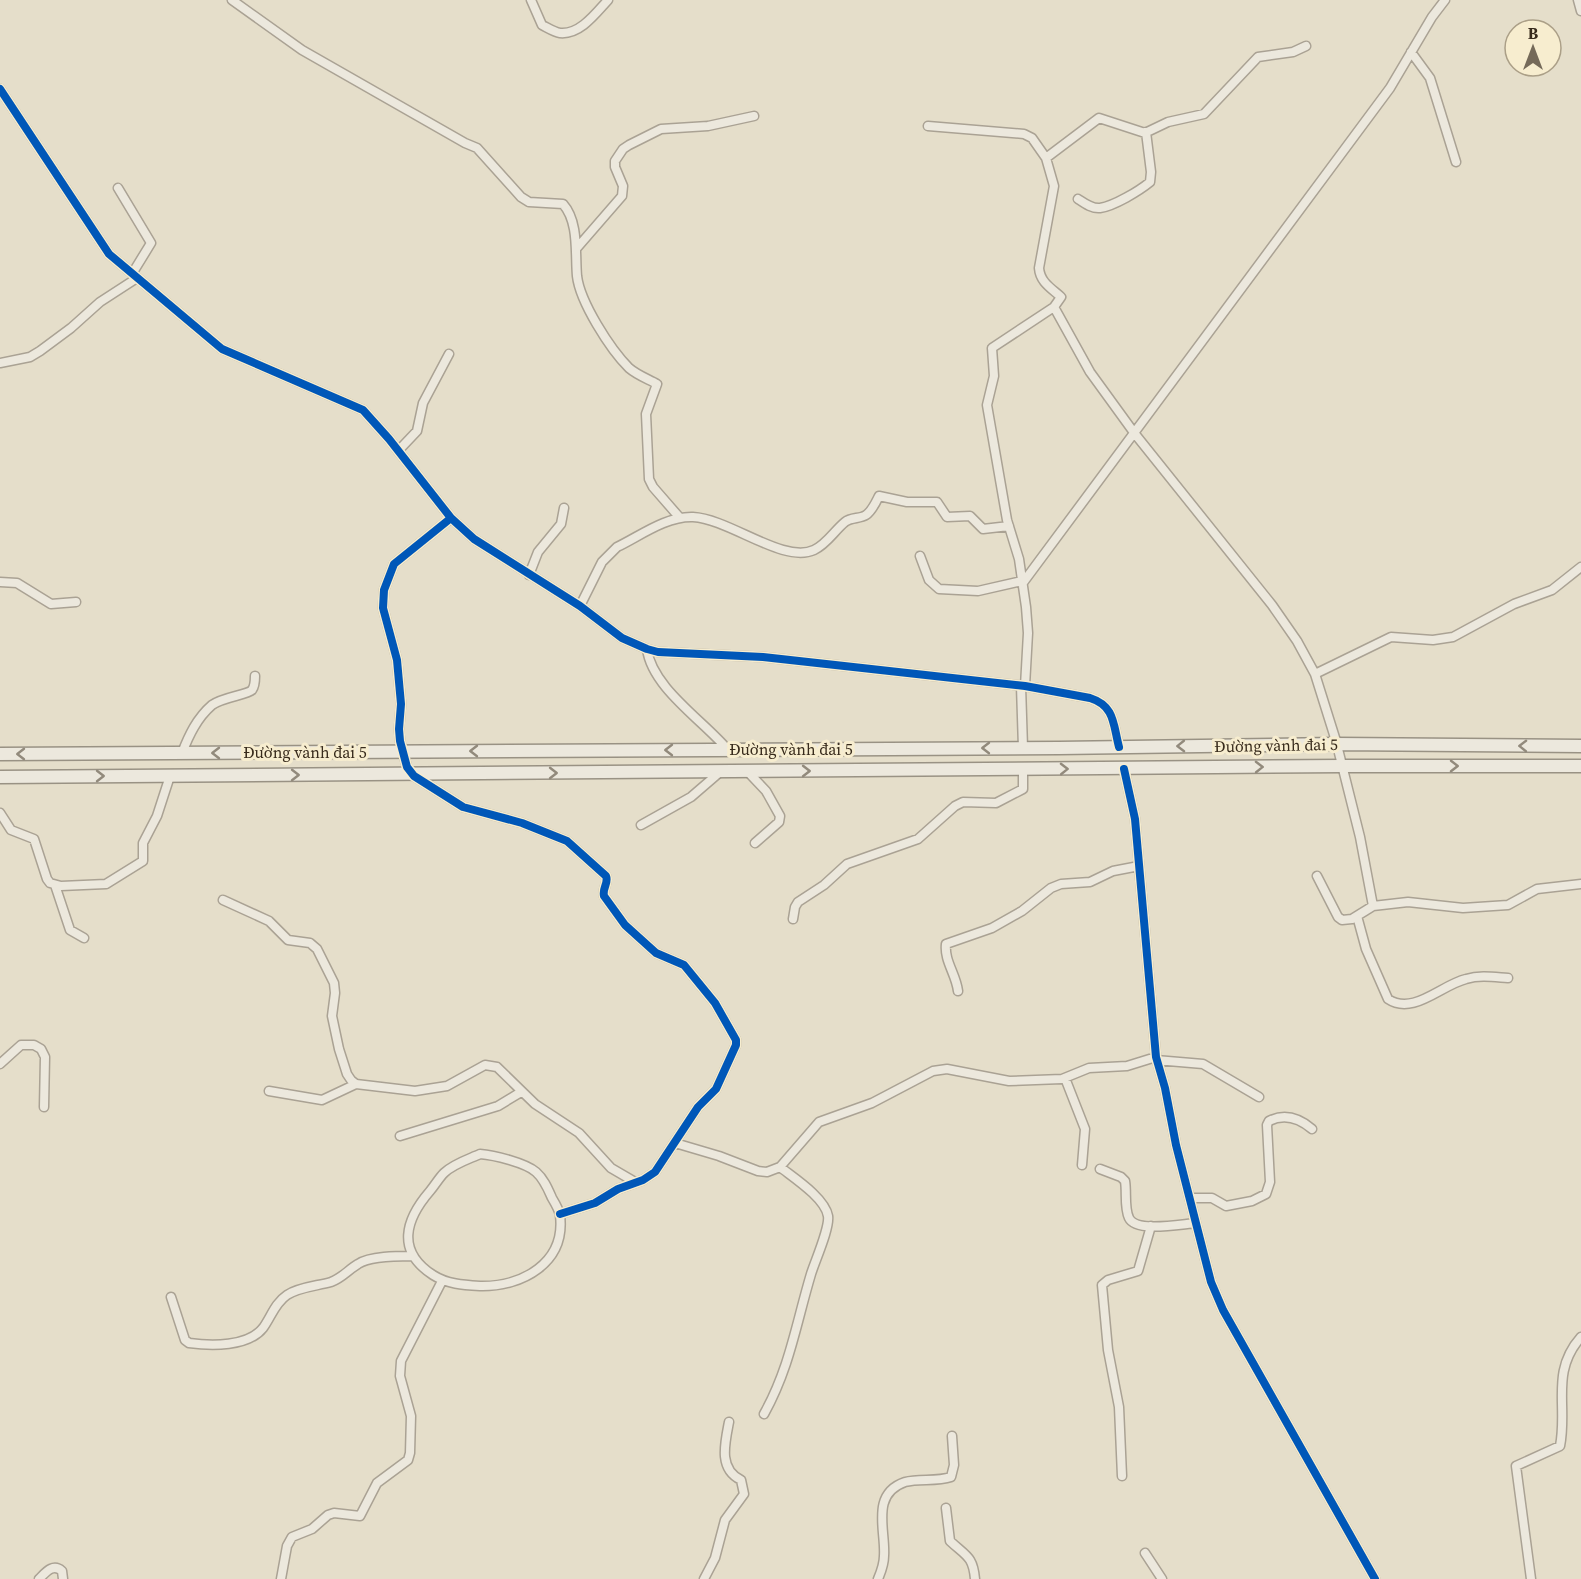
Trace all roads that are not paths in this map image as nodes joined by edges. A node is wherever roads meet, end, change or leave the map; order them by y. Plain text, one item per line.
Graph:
1 (232, 0) edge
2 (531, 0) edge
3 (608, 0) edge
4 (1445, 0) edge
5 (1578, 0) edge
6 (1581, 10) edge
7 (1306, 46) dead end
8 (1411, 52) junction
9 (0, 89) edge
10 (754, 116) dead end
11 (928, 126) dead end
12 (1146, 132) junction
13 (1046, 158) junction
14 (1456, 162) dead end
15 (118, 188) dead end
16 (1078, 199) dead end
17 (576, 249) junction
18 (134, 276) junction
19 (1054, 307) junction
20 (449, 354) dead end
21 (0, 363) edge
22 (1135, 434) junction
23 (398, 451) junction
24 (564, 508) dead end
25 (451, 518) junction
26 (680, 518) junction
27 (1009, 526) junction
28 (920, 556) dead end
29 (1581, 567) edge
30 (530, 575) junction
31 (0, 582) edge
32 (1022, 583) junction
33 (76, 602) dead end
34 (580, 606) junction
35 (647, 649) junction
36 (1315, 674) junction
37 (255, 676) dead end
38 (1023, 686) junction
39 (1336, 744) junction
40 (1581, 746) edge
41 (1119, 747) junction
42 (1023, 748) junction
43 (728, 750) junction
44 (403, 752) junction
45 (182, 753) junction
46 (0, 754) edge
47 (1342, 766) junction
48 (1581, 766) edge
49 (1124, 769) junction
50 (1023, 770) junction
51 (720, 772) junction
52 (748, 772) junction
53 (412, 774) junction
54 (170, 776) junction
55 (0, 777) edge
56 (0, 813) edge
57 (641, 825) dead end
58 (755, 843) dead end
59 (1139, 866) junction
60 (1317, 876) dead end
61 (1581, 884) edge
62 (55, 885) junction
63 (223, 900) dead end
64 (1373, 906) junction
65 (1357, 915) junction
66 (793, 919) dead end
67 (84, 938) dead end
68 (1508, 978) dead end
69 (958, 991) dead end
70 (1156, 1058) junction
71 (0, 1064) edge
72 (1065, 1078) junction
73 (356, 1084) junction
74 (269, 1091) dead end
75 (521, 1092) junction
76 (1259, 1097) dead end
77 (44, 1107) dead end
78 (1312, 1129) dead end
79 (400, 1136) dead end
80 (675, 1143) junction
81 (1082, 1165) dead end
82 (780, 1167) junction
83 (1100, 1169) dead end
84 (635, 1182) junction
85 (1190, 1198) junction
86 (560, 1214) junction
87 (1196, 1223) junction
88 (1151, 1226) junction
89 (412, 1256) junction
90 (442, 1281) junction
91 (171, 1297) dead end
92 (1581, 1337) edge
93 (764, 1414) dead end
94 (729, 1422) dead end
95 (952, 1436) dead end
96 (1122, 1476) dead end
97 (946, 1508) dead end
98 (1145, 1553) dead end
99 (39, 1579) edge
100 (63, 1579) edge
101 (281, 1579) edge
102 (704, 1579) edge
103 (878, 1579) edge
104 (975, 1579) edge
105 (1162, 1579) edge
106 (1375, 1579) edge
107 (1531, 1579) edge

1 - 17 street
2 - 3 street
4 - 8 street
5 - 6 street
7 - 12 street
8 - 14 street
8 - 22 street
9 - 18 street
10 - 17 street
11 - 13 street
12 - 13 street
12 - 16 street
13 - 19 street
15 - 18 street
17 - 26 street
18 - 21 street
18 - 23 street
19 - 22 street
19 - 27 street
20 - 23 street
22 - 32 street
22 - 36 street
23 - 25 street
24 - 30 street
25 - 30 street
25 - 44 street
26 - 27 street
26 - 34 street
27 - 32 street
28 - 32 street
29 - 36 street
30 - 34 street
31 - 33 street
32 - 38 street
34 - 35 street
35 - 38 street
35 - 43 street
36 - 39 street
37 - 45 street
38 - 41 street
38 - 42 street
40 -> 39 main road, Đường vành đai 5
39 -> 41 main road, Đường vành đai 5
39 - 47 street
41 - 42 main road, Đường vành đai 5
42 -> 43 main road, Đường vành đai 5
43 -> 44 main road, Đường vành đai 5
44 -> 45 main road, Đường vành đai 5
44 - 53 street
45 -> 46 main road, Đường vành đai 5
47 -> 48 main road, Đường vành đai 5
49 -> 47 main road, Đường vành đai 5
47 - 64 street
50 -> 49 main road, Đường vành đai 5
49 - 59 street
52 -> 50 main road, Đường vành đai 5
50 - 66 street
51 - 52 main road, Đường vành đai 5
53 -> 51 main road, Đường vành đai 5
51 - 57 street
52 - 58 street
54 -> 53 main road, Đường vành đai 5
53 - 80 street
55 -> 54 main road, Đường vành đai 5
54 - 62 street
56 - 62 street
59 - 69 street
59 - 70 street
60 - 65 street
61 - 64 street
62 - 67 street
63 - 73 street
64 - 65 street
65 - 68 street
70 - 72 street
70 - 76 street
70 - 85 street
71 - 77 street
72 - 81 street
72 - 82 street
73 - 74 street
73 - 75 street
75 - 79 street
75 - 84 street
78 - 85 street
80 - 82 street
80 - 84 street
82 - 93 street
83 - 88 street
84 - 86 street
85 - 87 street
86 - 89 street
86 - 90 street
87 - 88 street
87 - 106 street
88 - 96 street
89 - 90 street
89 - 91 street
90 - 101 street
92 - 107 street
94 - 102 street
95 - 103 street
97 - 104 street
98 - 105 street
99 - 100 street

